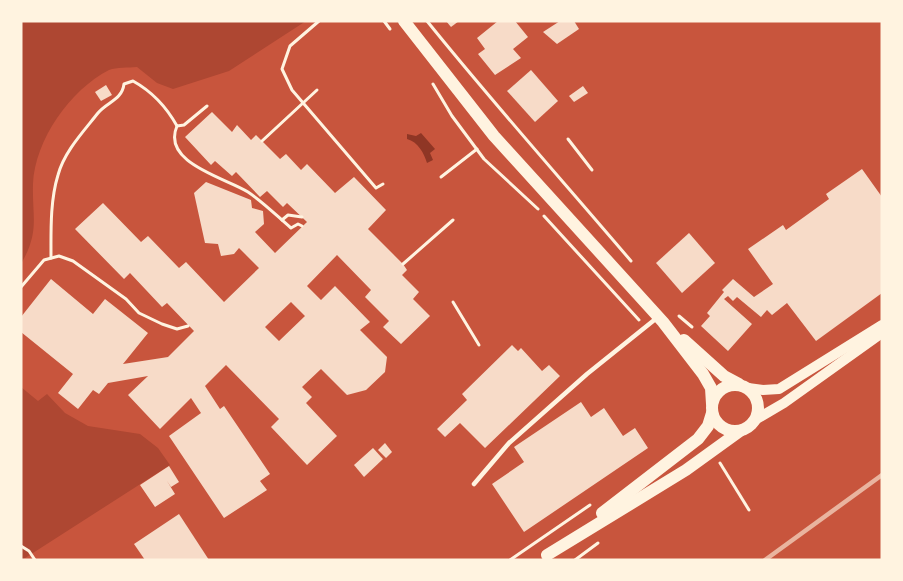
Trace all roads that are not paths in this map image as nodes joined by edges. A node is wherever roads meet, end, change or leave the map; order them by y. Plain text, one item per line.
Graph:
1 (404, 21) edge
2 (660, 320) junction
3 (882, 326) edge
4 (882, 333) edge
5 (744, 386) junction
6 (712, 408) junction
7 (755, 420) junction
8 (740, 430) junction
9 (474, 484) dead end
10 (544, 558) edge

1 - 2 main road
2 - 5 main road
2 - 6 main road
2 - 9 lane
3 - 5 street
4 - 7 street
5 - 6 main road
5 - 7 main road
6 - 8 main road
6 - 10 main road
7 - 8 main road
8 - 10 main road

